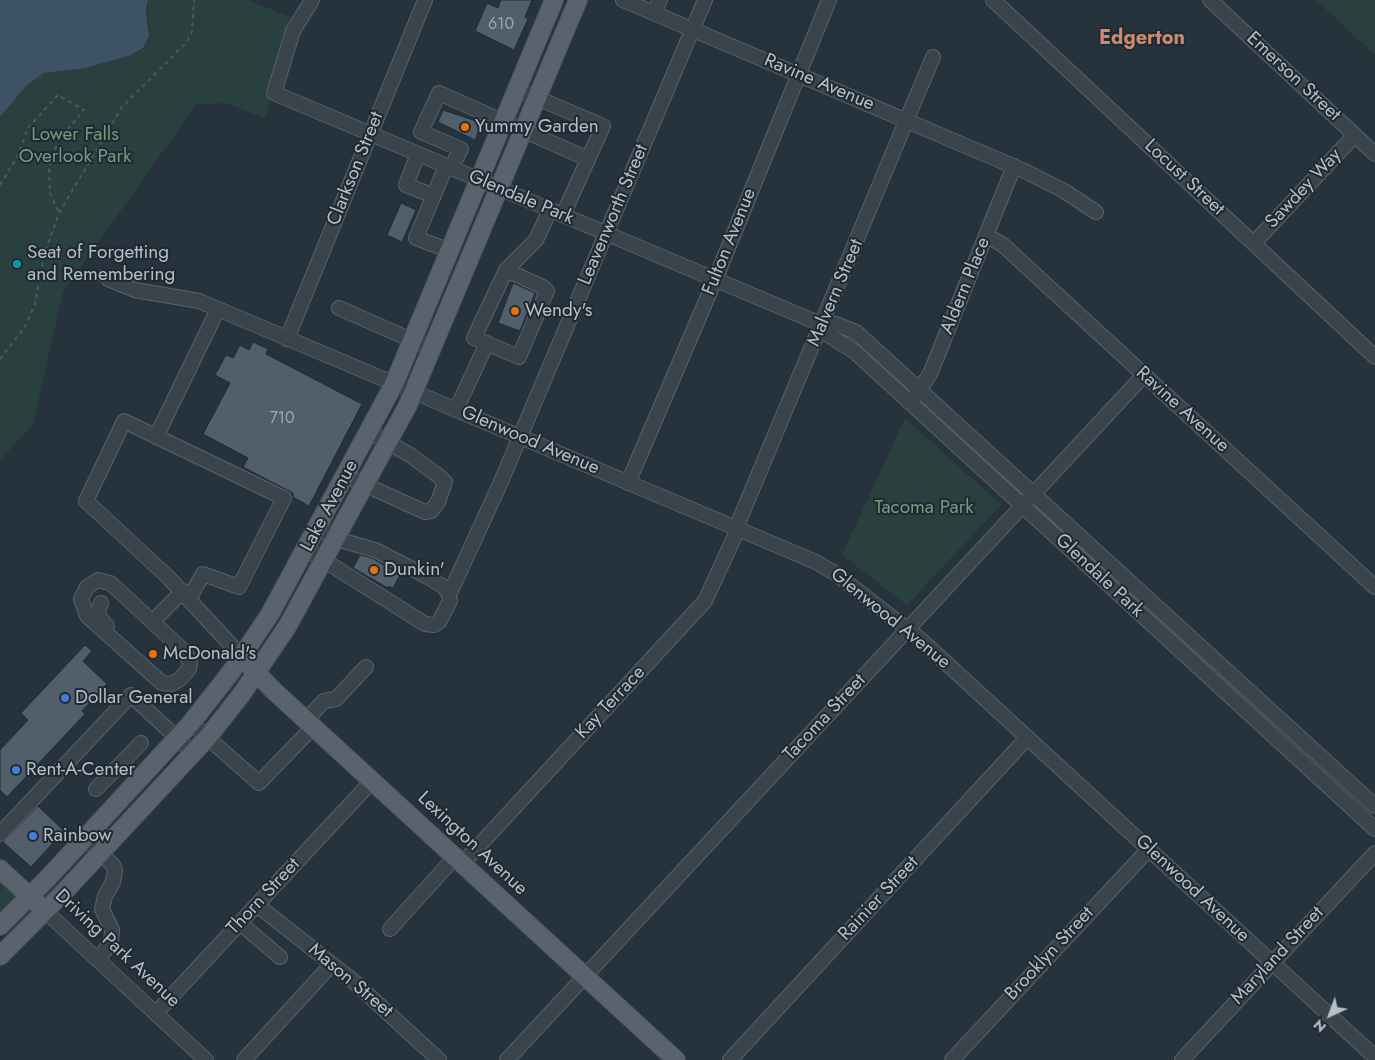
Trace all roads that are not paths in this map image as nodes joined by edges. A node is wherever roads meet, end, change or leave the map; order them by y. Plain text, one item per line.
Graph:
1 (312, 0) edge
2 (425, 0) edge
3 (554, 0) edge
4 (578, 0) edge
5 (705, 0) edge
6 (830, 0) edge
7 (993, 0) edge
8 (1210, 0) edge
9 (629, 1) edge
10 (657, 6) edge
11 (692, 29) junction
12 (934, 57) dead end
13 (799, 75) junction
14 (518, 90) junction
15 (538, 98) junction
16 (505, 121) junction
17 (907, 121) junction
18 (421, 132) junction
19 (524, 132) junction
20 (370, 134) junction
21 (1355, 135) junction
22 (415, 153) junction
23 (1375, 154) edge
24 (588, 158) junction
25 (1014, 166) junction
26 (449, 167) junction
27 (480, 180) junction
28 (500, 189) junction
29 (434, 196) junction
30 (1096, 212) dead end
31 (556, 213) junction
32 (606, 234) junction
33 (986, 235) junction
34 (1254, 244) junction
35 (450, 251) junction
36 (506, 270) junction
37 (108, 279) dead end
38 (715, 280) junction
39 (339, 308) dead end
40 (218, 309) junction
41 (823, 326) junction
42 (287, 339) junction
43 (412, 340) junction
44 (486, 343) junction
45 (432, 349) junction
46 (1375, 357) edge
47 (1144, 375) junction
48 (394, 384) junction
49 (921, 389) junction
50 (413, 392) junction
51 (910, 402) junction
52 (456, 410) junction
53 (369, 432) junction
54 (156, 437) junction
55 (519, 437) junction
56 (388, 442) junction
57 (346, 476) junction
58 (628, 483) junction
59 (365, 485) junction
60 (1034, 494) junction
61 (1023, 506) junction
62 (318, 528) junction
63 (737, 529) junction
64 (336, 539) junction
65 (306, 549) junction
66 (324, 561) junction
67 (1375, 587) edge
68 (449, 594) junction
69 (186, 595) junction
70 (136, 606) junction
71 (153, 621) junction
72 (908, 629) junction
73 (242, 657) junction
74 (366, 667) dead end
75 (257, 673) junction
76 (156, 679) junction
77 (191, 723) junction
78 (310, 723) junction
79 (207, 738) junction
80 (1028, 738) junction
81 (177, 739) junction
82 (141, 743) dead end
83 (193, 753) junction
84 (372, 781) junction
85 (96, 789) dead end
86 (1375, 806) edge
87 (1375, 829) edge
88 (0, 834) edge
89 (85, 838) junction
90 (1149, 849) junction
91 (100, 853) junction
92 (1375, 853) edge
93 (459, 860) junction
94 (0, 870) edge
95 (30, 897) junction
96 (257, 905) junction
97 (46, 912) junction
98 (240, 923) junction
99 (0, 926) edge
100 (390, 929) dead end
101 (0, 956) edge
102 (280, 957) dead end
103 (98, 960) junction
104 (1272, 963) junction
105 (332, 964) junction
106 (585, 976) junction
107 (156, 1013) junction
108 (1375, 1057) edge
109 (206, 1060) edge
110 (244, 1060) edge
111 (439, 1060) edge
112 (506, 1060) edge
113 (676, 1060) edge
114 (730, 1060) edge
115 (952, 1060) edge
116 (1182, 1060) edge

1 - 20 street, Glendale Park
2 - 20 street, Clarkson Street
3 - 14 main road, Lake Avenue
4 - 15 main road, Lake Avenue
5 - 11 street, Leavenworth Street
6 - 13 street, Fulton Avenue
7 - 34 street, Locust Street
8 - 21 street, Emerson Street
9 - 10 street, Ravine Avenue
10 - 11 street, Ravine Avenue
11 - 13 street, Ravine Avenue
11 - 32 street, Leavenworth Street
12 - 17 street, Malvern Street
13 - 17 street, Ravine Avenue
13 - 38 street, Fulton Avenue
14 - 15 street
14 - 16 main road, Lake Avenue
15 - 19 main road, Lake Avenue
15 - 24 street
16 - 18 street
16 - 19 street
16 - 27 main road, Lake Avenue
17 - 25 street, Ravine Avenue
17 - 41 street, Malvern Street
18 - 22 street
18 - 26 street
19 - 24 street
19 - 28 main road, Lake Avenue
20 - 22 street, Glendale Park
20 - 42 street, Clarkson Street
21 - 23 street, Emerson Street
21 - 34 street, Sawdey Way
22 - 26 street, Glendale Park
22 - 29 street
24 - 31 street
25 - 30 street, Ravine Avenue
25 - 33 street, Aldern Place
26 - 27 street, Glendale Park
26 - 29 street
27 - 28 street, Glendale Park
27 - 35 main road, Lake Avenue
28 - 31 street, Glendale Park
28 - 45 main road, Lake Avenue
29 - 35 street
31 - 32 street, Glendale Park
31 - 36 street
32 - 38 street, Glendale Park
32 - 55 street, Leavenworth Street
33 - 47 street, Ravine Avenue
33 - 49 street, Aldern Place
34 - 46 street, Locust Street
35 - 43 main road, Lake Avenue
36 - 44 street
36 - 44 street
37 - 40 street, Glenwood Avenue
38 - 41 street, Glendale Park
38 - 58 street, Fulton Avenue
39 - 43 street
40 - 42 street, Glenwood Avenue
40 - 54 street
41 - 49 street, Glendale Park
41 - 51 street, Glendale Park
41 - 63 street, Malvern Street
42 - 48 street, Glenwood Avenue
43 - 45 street
43 - 48 main road, Lake Avenue
44 - 52 street
45 - 50 main road, Lake Avenue
47 - 60 street, Tacoma Street
47 - 67 street, Ravine Avenue
48 - 50 street, Glenwood Avenue
48 - 53 main road, Lake Avenue
49 - 51 street, Aldern Place
49 - 60 street, Glendale Park
50 - 52 street, Glenwood Avenue
50 - 56 main road, Lake Avenue
51 - 61 street, Glendale Park
52 - 55 street, Glenwood Avenue
53 - 56 street
53 - 57 main road, Lake Avenue
54 - 69 street
54 - 69 street
55 - 58 street, Glenwood Avenue
55 - 68 street, Leavenworth Street
56 - 59 main road, Lake Avenue
56 - 59 street
57 - 59 street
57 - 62 main road, Lake Avenue
58 - 63 street, Glenwood Avenue
59 - 64 main road, Lake Avenue
60 - 61 street, Tacoma Street
60 - 86 street, Glendale Park
61 - 72 street, Tacoma Street
61 - 87 street, Glendale Park
62 - 64 street
62 - 65 main road, Lake Avenue
63 - 72 street, Glenwood Avenue
63 - 93 street, Kay Terrace
64 - 66 main road, Lake Avenue
64 - 68 street
65 - 66 street
65 - 73 main road, Lake Avenue
66 - 68 street, Leavenworth Street
66 - 75 main road, Lake Avenue
69 - 71 street
69 - 73 street
70 - 71 street
70 - 76 street
70 - 76 street
71 - 76 street
72 - 80 street, Glenwood Avenue
72 - 106 street, Tacoma Street
73 - 75 main road, Lexington Avenue
73 - 77 main road, Lake Avenue
74 - 78 street
75 - 78 main road, Lexington Avenue
75 - 79 main road, Lake Avenue
77 - 79 street
77 - 81 main road, Lake Avenue
78 - 79 street
78 - 84 main road, Lexington Avenue
79 - 83 main road, Lake Avenue
80 - 90 street, Glenwood Avenue
80 - 114 street, Rainier Street
81 - 83 street
81 - 88 street
81 - 89 main road, Lake Avenue
82 - 85 street
83 - 91 main road, Lake Avenue
84 - 93 main road, Lexington Avenue
84 - 96 street, Thorn Street
89 - 91 street
89 - 95 main road, Lake Avenue
90 - 104 street, Glenwood Avenue
90 - 115 street, Brooklyn Street
91 - 97 main road, Lake Avenue
91 - 103 street
92 - 104 street, Maryland Street
93 - 100 street, Kay Terrace
93 - 106 main road, Lexington Avenue
94 - 95 main road, Driving Park Avenue
95 - 97 main road, Driving Park Avenue
95 - 99 main road, Lake Avenue
96 - 98 street, Thorn Street
96 - 105 street, Mason Street
97 - 101 main road, Lake Avenue
97 - 103 street, Driving Park Avenue
98 - 102 street
98 - 107 street, Thorn Street
103 - 107 street, Driving Park Avenue
104 - 108 street, Glenwood Avenue
104 - 116 street, Maryland Street
105 - 110 street
105 - 111 street, Mason Street
106 - 112 street, Tacoma Street
106 - 113 main road, Lexington Avenue
107 - 109 street, Driving Park Avenue

